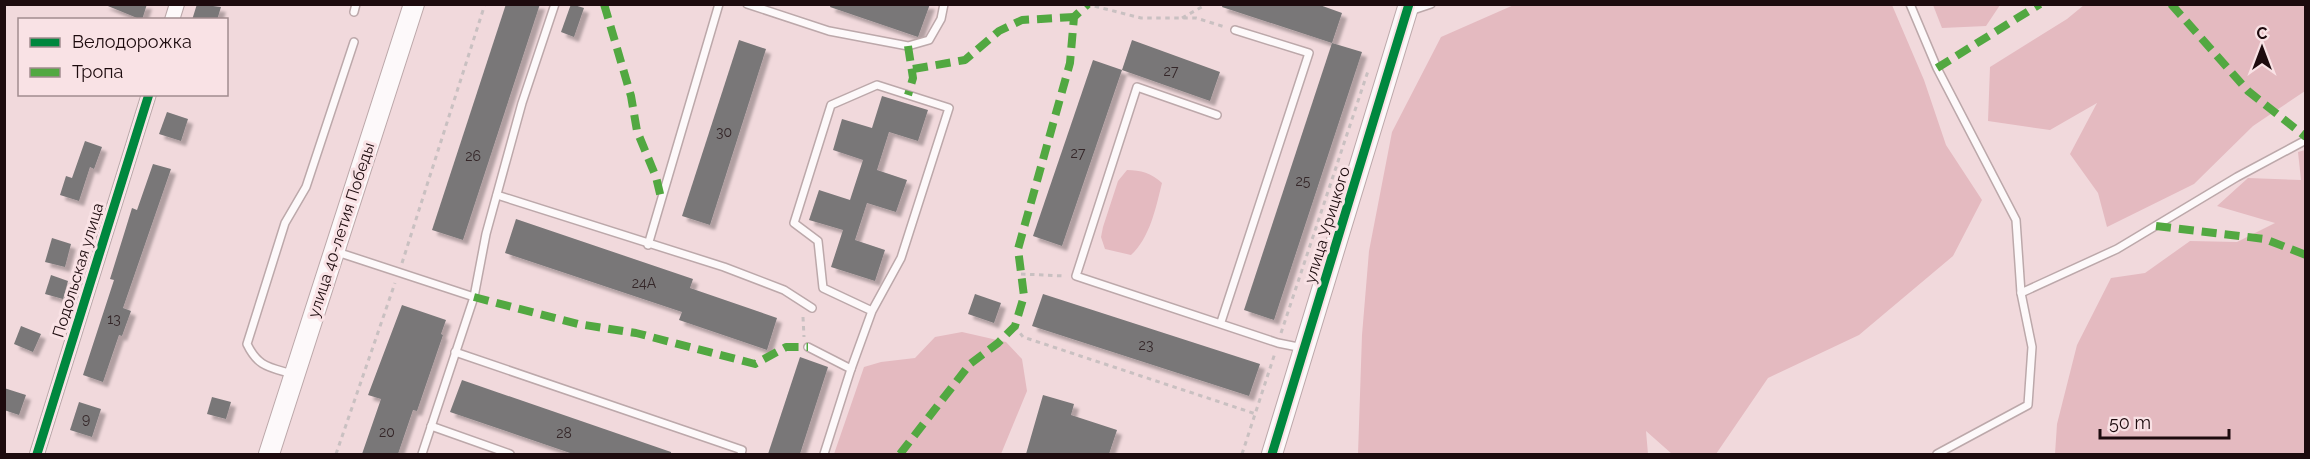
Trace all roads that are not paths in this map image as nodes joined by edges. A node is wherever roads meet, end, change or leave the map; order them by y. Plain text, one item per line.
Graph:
1 (414, 4) edge
2 (555, 4) edge
3 (719, 4) edge
4 (747, 4) edge
5 (944, 4) edge
6 (1431, 4) edge
7 (1910, 4) edge
8 (1406, 7) edge
9 (1234, 30) road end
10 (354, 42) dead end
11 (148, 96) edge
12 (1217, 115) dead end
13 (2306, 140) edge
14 (497, 195) junction
15 (648, 245) junction
16 (335, 252) junction
17 (2021, 293) junction
18 (474, 297) junction
19 (812, 308) dead end
20 (872, 311) junction
21 (1221, 322) junction
22 (808, 347) road end
23 (1305, 349) junction
24 (455, 352) junction
25 (852, 369) junction
26 (294, 375) junction
27 (431, 426) junction
28 (37, 454) edge
29 (269, 454) edge
30 (422, 454) edge
31 (510, 454) edge
32 (741, 454) edge
33 (824, 454) edge
34 (1272, 454) edge
35 (1937, 454) edge

1 - 16 main road, улица 40-летия Победы
2 - 14 lane
3 - 15 lane
4 - 5 lane
6 - 8 lane
7 - 17 lane
8 - 23 main road, улица Урицкого
9 - 21 lane
10 - 26 lane
11 - 28 street, Подольская улица
12 - 21 lane
13 - 17 lane
14 - 15 lane
14 - 18 lane
15 - 19 lane
16 - 18 lane
16 - 26 main road, улица 40-летия Победы
17 - 35 lane
18 - 24 lane
20 - 20 lane
20 - 25 lane
21 - 23 lane
22 - 25 lane
23 - 34 main road, улица Урицкого
24 - 27 lane
24 - 32 lane
25 - 33 lane
26 - 29 main road, улица 40-летия Победы
27 - 30 lane
27 - 31 lane

